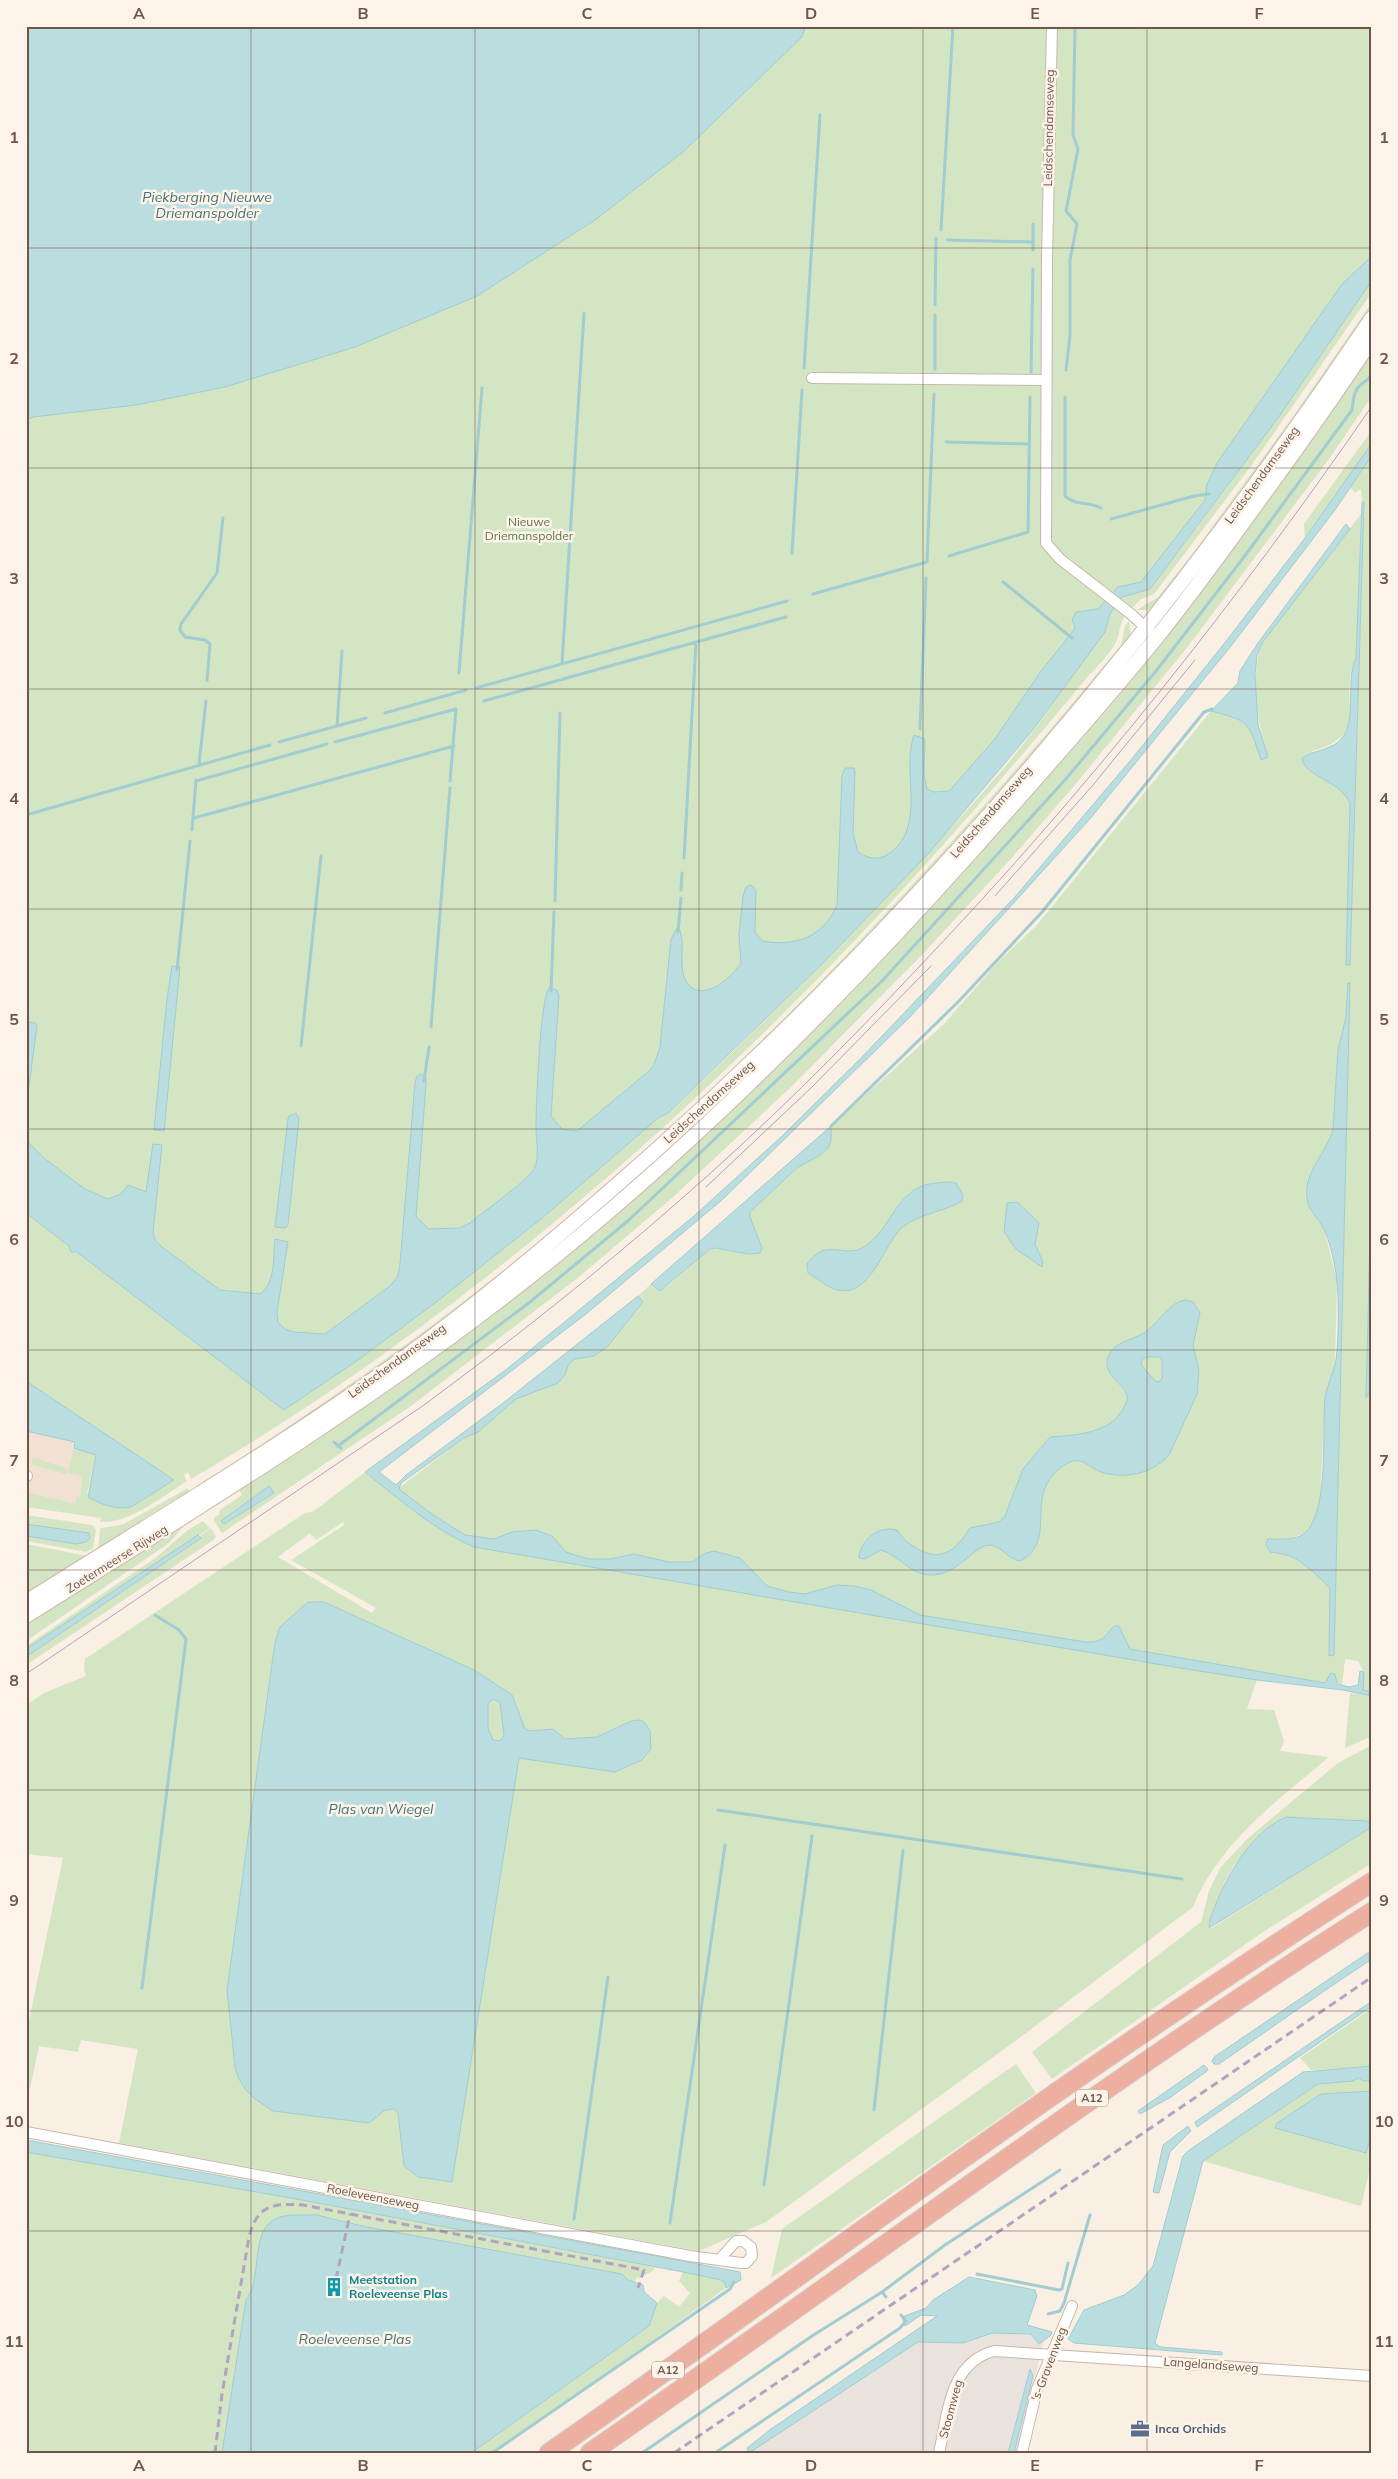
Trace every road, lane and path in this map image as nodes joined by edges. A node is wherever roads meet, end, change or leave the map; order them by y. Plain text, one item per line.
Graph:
1 (1052, 26) edge
2 (1372, 318) edge
3 (1372, 339) edge
4 (812, 378) dead end
5 (1046, 380) junction
6 (1146, 628) junction
7 (1156, 638) junction
8 (202, 1498) junction
9 (26, 1602) edge
10 (26, 1616) edge
11 (1372, 1882) edge
12 (1372, 1912) edge
13 (26, 2132) edge
14 (719, 2260) dead end
15 (1072, 2306) dead end
16 (1051, 2354) junction
17 (1372, 2376) edge
18 (549, 2453) edge
19 (590, 2453) edge
20 (939, 2453) edge
21 (1022, 2453) edge

1 - 5 street, Leidschendamseweg
2 - 6 main road, Leidschendamseweg
3 - 7 main road, Leidschendamseweg
4 - 5 street
5 - 6 street, Leidschendamseweg
6 - 7 street, Leidschendamseweg
6 - 8 main road, Leidschendamseweg
7 - 8 main road, Leidschendamseweg
8 - 9 main road, Zoetermeerse Rijweg
8 - 10 main road, Zoetermeerse Rijweg
11 - 18 highway, A12
12 - 19 highway, A12
13 - 14 street, Roeleveenseweg
15 - 16 street, 's-Gravenweg
16 - 17 street, Langelandseweg
16 - 20 street, Stoomweg
16 - 21 street, 's-Gravenweg

